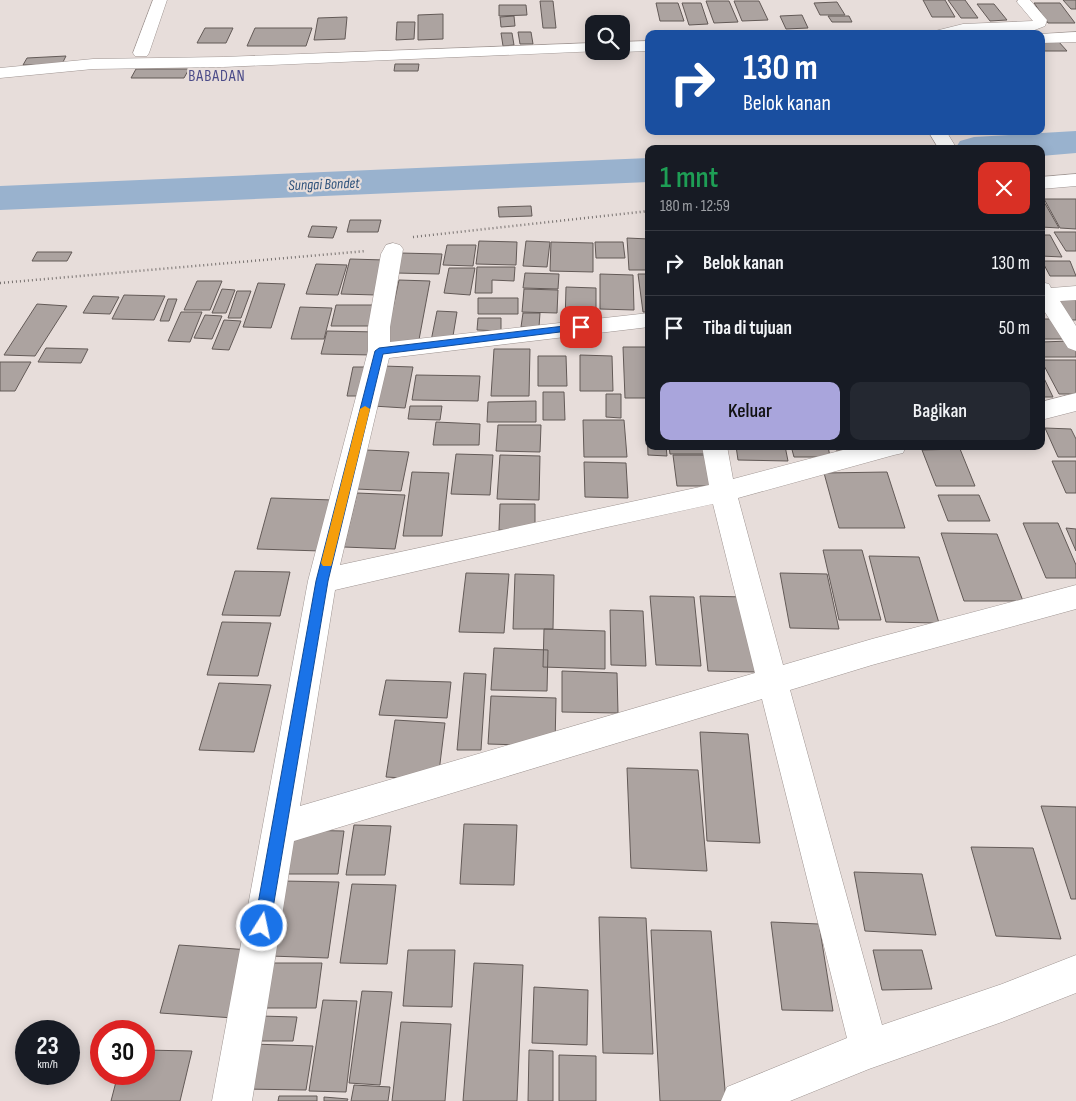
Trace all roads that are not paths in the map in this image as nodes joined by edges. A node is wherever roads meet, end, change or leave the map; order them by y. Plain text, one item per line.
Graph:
1 (160, 0) edge
2 (1024, 2) dead end
3 (958, 30) edge
4 (1045, 38) edge
5 (1076, 38) edge
6 (645, 46) edge
7 (630, 47) edge
8 (585, 48) edge
9 (141, 53) junction
10 (223, 62) junction
11 (93, 64) junction
12 (0, 73) edge
13 (1076, 180) edge
14 (1045, 183) edge
15 (393, 249) road end
16 (1045, 292) edge
17 (1076, 293) edge
18 (1045, 295) edge
19 (645, 320) edge
20 (1076, 343) edge
21 (379, 351) junction
22 (1076, 402) edge
23 (1045, 410) edge
24 (715, 450) edge
25 (879, 450) edge
26 (724, 492) junction
27 (322, 581) junction
28 (1076, 597) edge
29 (773, 682) junction
30 (279, 829) junction
31 (1076, 974) edge
32 (869, 1049) junction
33 (232, 1101) edge
34 (741, 1101) edge

1 - 9 street
2 - 3 street
4 - 5 street
6 - 7 street
8 - 10 street
9 - 10 street
9 - 11 street
10 - 11 street
11 - 12 street
13 - 14 street
15 - 21 street
16 - 17 street
18 - 20 street
19 - 21 street
21 - 27 street
22 - 23 street
24 - 26 street
25 - 26 street
26 - 27 street
26 - 29 street
27 - 30 street
28 - 29 street
29 - 30 street
29 - 32 street
30 - 33 street
31 - 32 street
32 - 34 street

